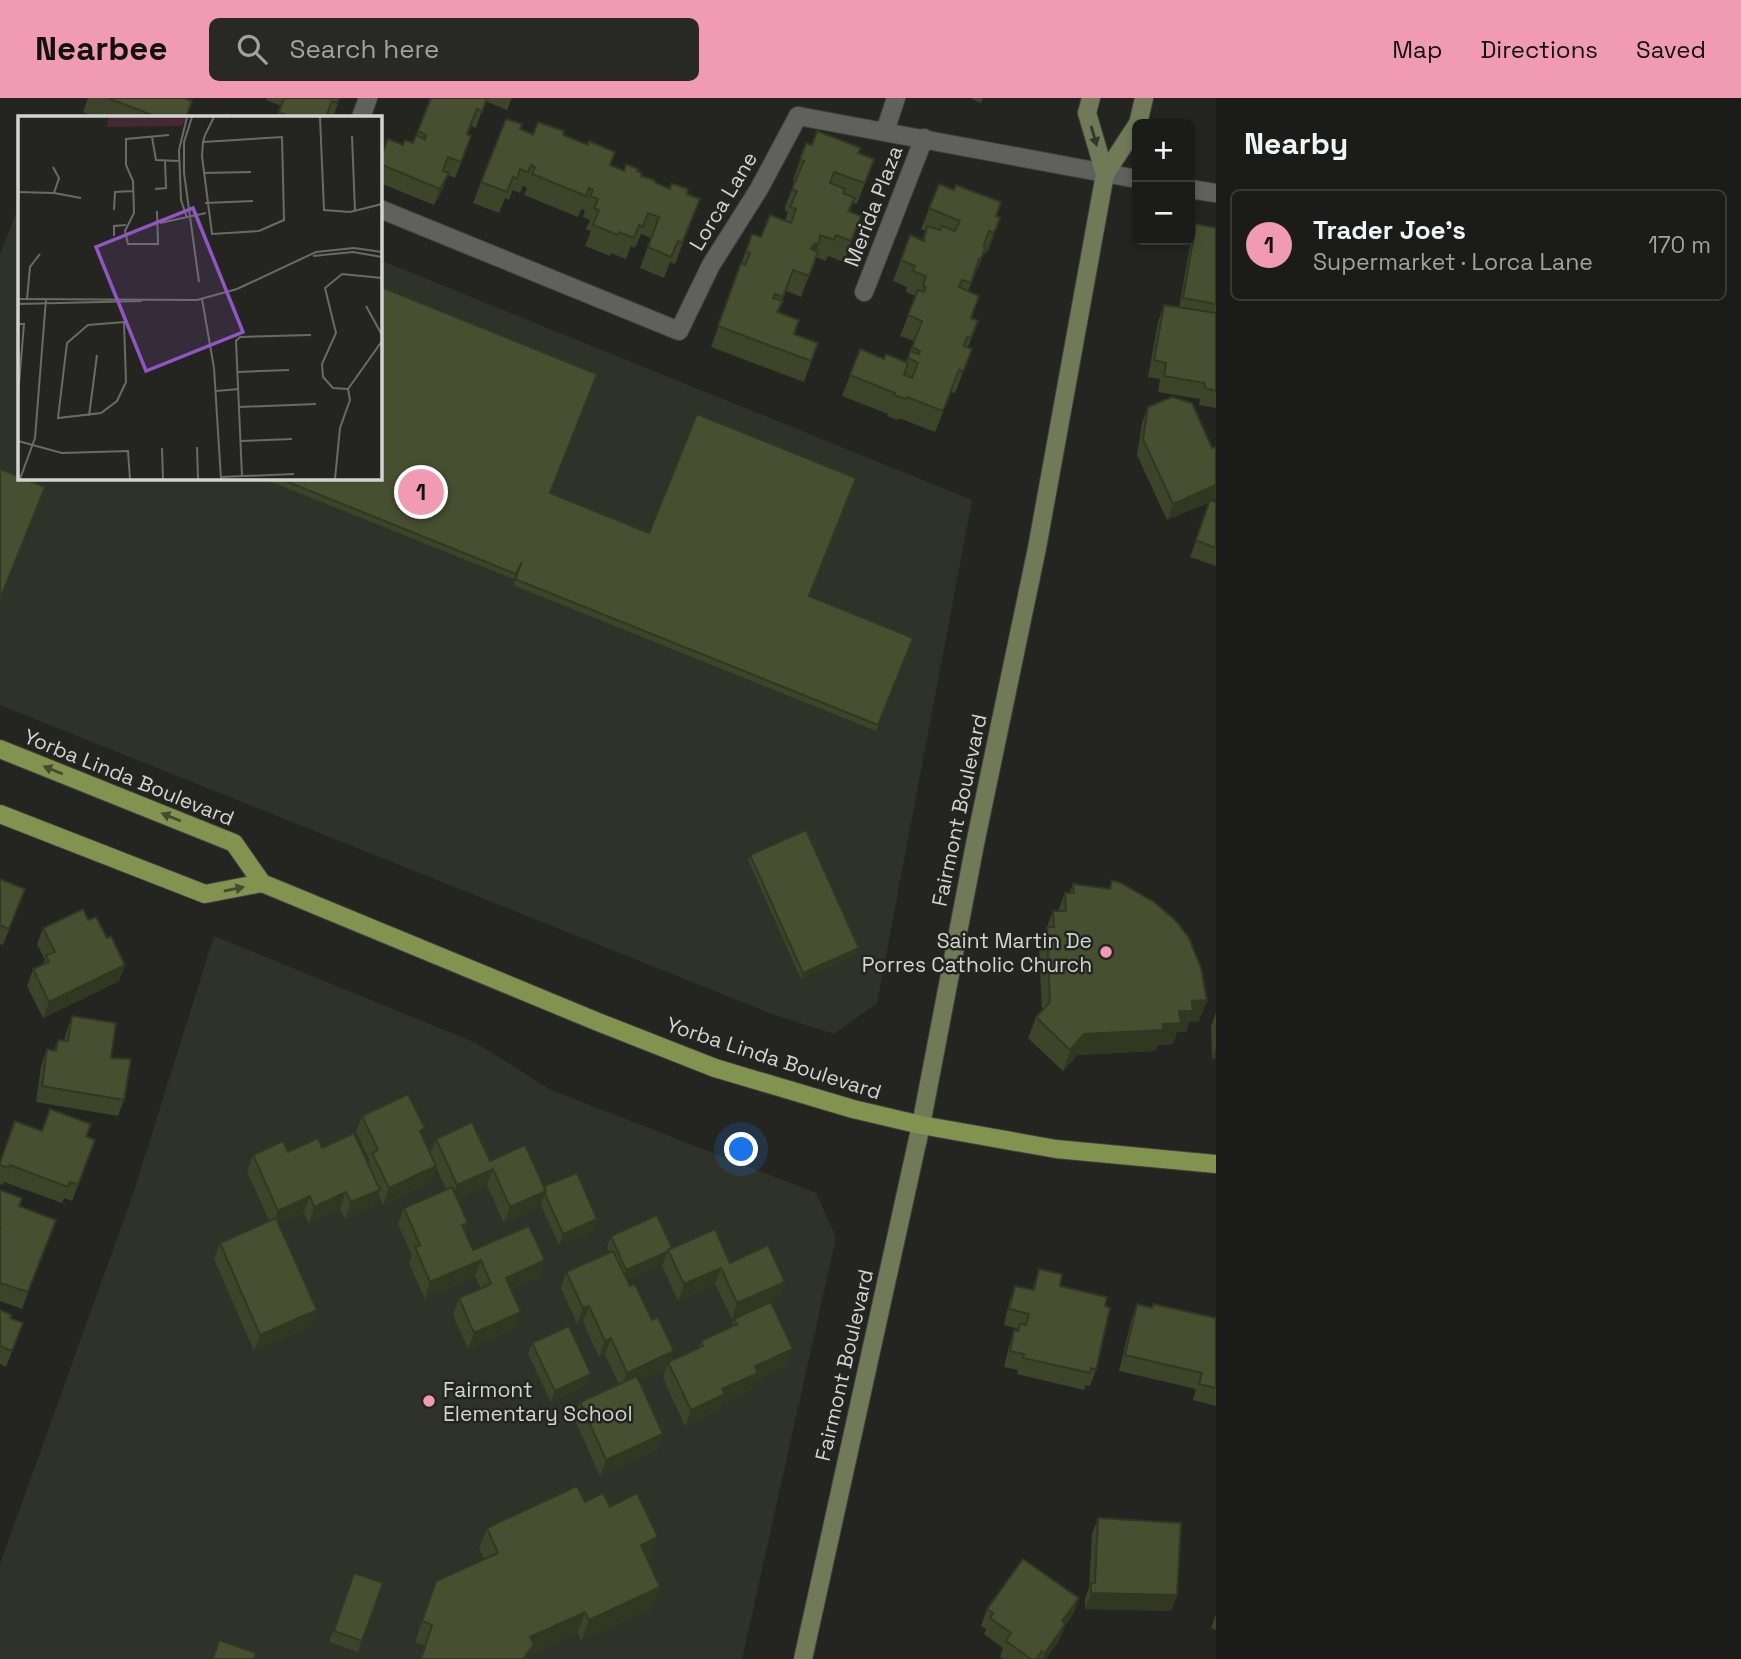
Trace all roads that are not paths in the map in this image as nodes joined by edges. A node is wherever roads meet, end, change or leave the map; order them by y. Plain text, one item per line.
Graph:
1 (368, 98) edge
2 (792, 98) edge
3 (896, 98) edge
4 (1091, 98) edge
5 (1144, 98) edge
6 (361, 116) edge
7 (798, 116) junction
8 (1139, 119) edge
9 (885, 131) junction
10 (1132, 134) edge
11 (924, 138) junction
12 (1105, 174) junction
13 (1132, 178) edge
14 (1195, 190) edge
15 (1216, 193) edge
16 (382, 210) edge
17 (864, 292) dead end
18 (0, 750) edge
19 (0, 814) edge
20 (262, 883) junction
21 (921, 1125) junction
22 (1216, 1164) edge
23 (803, 1659) edge

1 - 6 street
2 - 7 street
3 - 9 street
4 -> 12 main road, Fairmont Boulevard
5 - 8 main road, Fairmont Boulevard
7 - 9 street
7 - 16 street, Lorca Lane
9 - 11 street
10 - 12 main road, Fairmont Boulevard
11 - 12 street
11 - 17 street, Merida Plaza
12 - 13 street
12 - 21 main road, Fairmont Boulevard
14 - 15 street
20 -> 18 main road, Yorba Linda Boulevard
19 -> 20 main road
20 - 21 main road, Yorba Linda Boulevard
21 - 22 main road, Yorba Linda Boulevard
21 - 23 main road, Fairmont Boulevard

